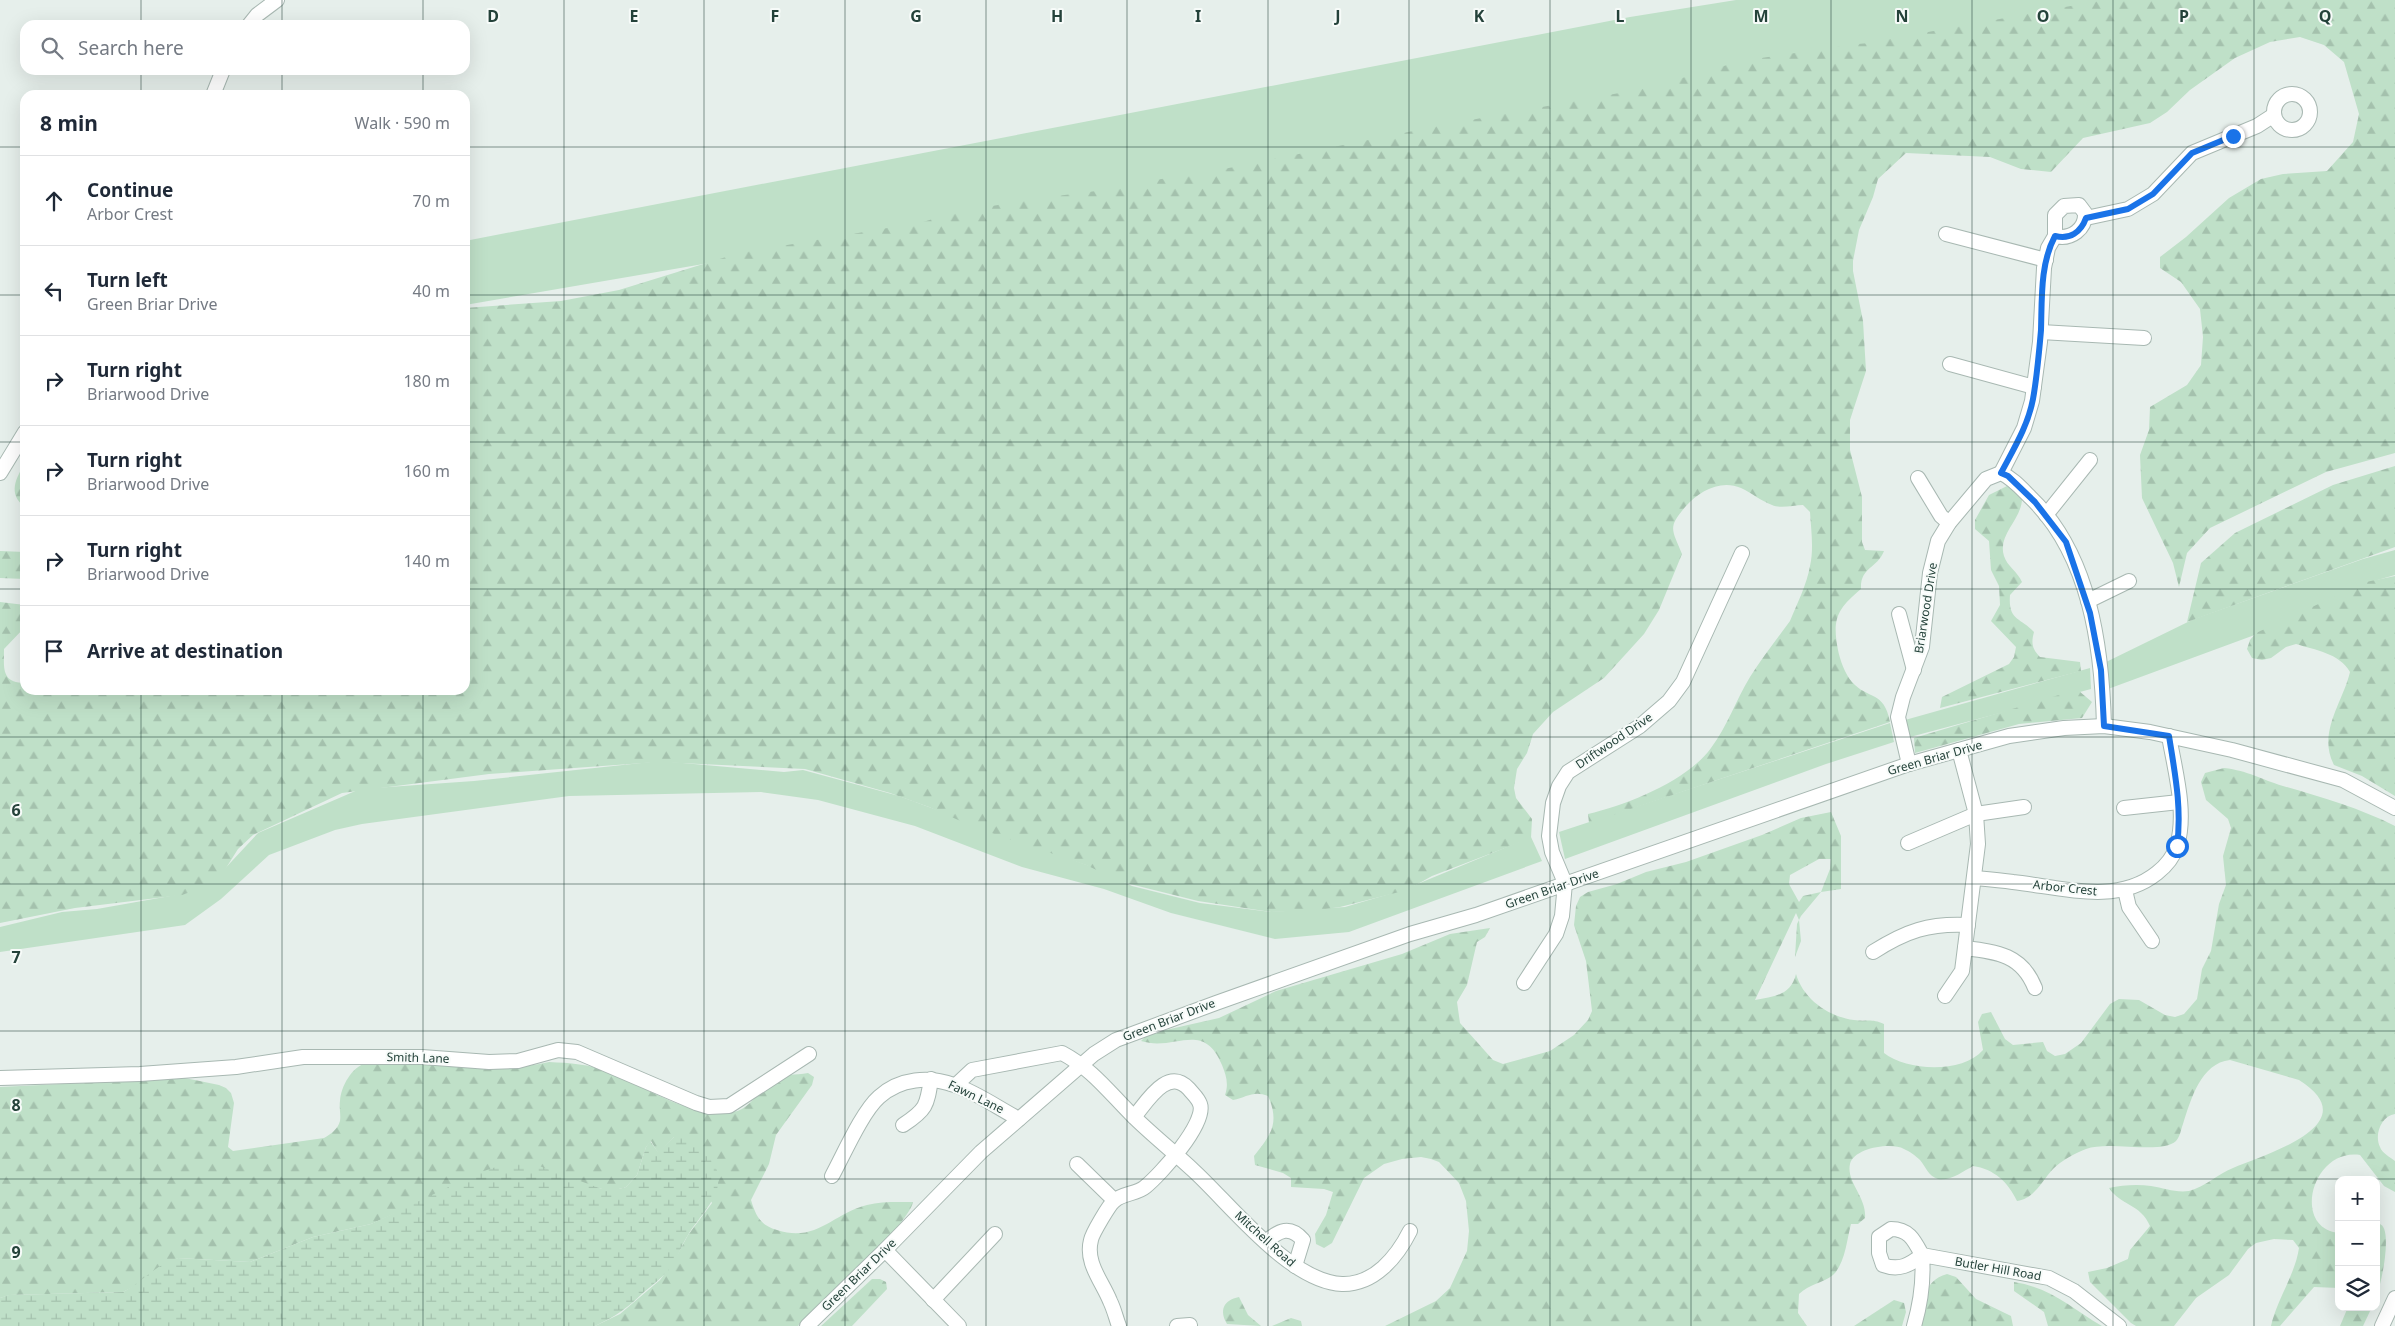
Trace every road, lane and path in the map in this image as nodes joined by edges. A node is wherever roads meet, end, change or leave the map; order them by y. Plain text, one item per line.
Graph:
1 (270, 2) edge
2 (254, 20) edge
3 (221, 75) edge
4 (215, 90) edge
5 (2274, 115) dead end
6 (2086, 218) junction
7 (1946, 234) dead end
8 (2055, 236) junction
9 (2046, 260) junction
10 (2040, 332) junction
11 (2144, 338) dead end
12 (1950, 364) dead end
13 (2034, 387) junction
14 (20, 440) edge
15 (2090, 460) dead end
16 (0, 473) edge
17 (2001, 473) junction
18 (1918, 478) dead end
19 (2046, 515) junction
20 (1949, 523) junction
21 (1742, 554) dead end
22 (2129, 581) dead end
23 (2088, 602) junction
24 (1900, 614) dead end
25 (1914, 671) junction
26 (2104, 726) junction
27 (2169, 736) junction
28 (1958, 750) junction
29 (1909, 764) junction
30 (2179, 802) junction
31 (2024, 807) dead end
32 (2124, 808) dead end
33 (2395, 808) edge
34 (1976, 814) junction
35 (1908, 843) dead end
36 (1975, 878) junction
37 (1565, 883) junction
38 (2125, 890) junction
39 (1968, 925) junction
40 (2152, 941) dead end
41 (1965, 948) junction
42 (1873, 952) dead end
43 (1524, 983) dead end
44 (2035, 988) dead end
45 (1945, 996) dead end
46 (809, 1054) dead end
47 (1084, 1065) junction
48 (0, 1078) edge
49 (931, 1078) junction
50 (956, 1085) junction
51 (1134, 1117) junction
52 (1019, 1119) junction
53 (903, 1125) dead end
54 (1176, 1154) junction
55 (1077, 1164) dead end
56 (832, 1176) dead end
57 (1114, 1200) junction
58 (1410, 1231) dead end
59 (995, 1234) dead end
60 (1266, 1242) junction
61 (885, 1250) junction
62 (1295, 1266) junction
63 (933, 1300) junction
64 (2395, 1301) edge
65 (808, 1326) edge
66 (959, 1326) edge
67 (1119, 1326) edge
68 (1914, 1326) edge
69 (2119, 1326) edge
70 (2382, 1326) edge

1 - 2 street
3 - 4 street
5 - 6 street
6 - 8 street
6 - 8 street
7 - 9 street
8 - 9 street
9 - 10 street
10 - 11 street
10 - 13 street
12 - 13 street
13 - 17 street
14 - 16 street
15 - 19 street
17 - 19 street
17 - 20 street, Briarwood Drive
18 - 20 street
19 - 23 street
20 - 25 street, Briarwood Drive
21 - 37 street, Driftwood Drive
22 - 23 street
23 - 26 street
24 - 25 street
25 - 29 street, Briarwood Drive
26 - 27 street, Green Briar Drive
26 - 28 street, Green Briar Drive
27 - 30 street, Arbor Crest
27 - 33 street, Green Briar Drive
28 - 29 street, Green Briar Drive
28 - 34 street
29 - 37 street, Green Briar Drive
30 - 32 street
30 - 38 street, Arbor Crest
31 - 34 street
34 - 35 street
34 - 36 street
36 - 38 street, Arbor Crest
36 - 39 street
37 - 43 street
37 - 47 street, Green Briar Drive
38 - 40 street
39 - 41 street
39 - 42 street
41 - 44 street
41 - 45 street
46 - 48 street, Smith Lane
47 - 50 street, Mitchell Road
47 - 51 street, Mitchell Road
47 - 52 street, Green Briar Drive
49 - 50 street, Fawn Lane
49 - 53 street
49 - 56 street, Fawn Lane
50 - 52 street, Fawn Lane
51 - 54 street, Mitchell Road
51 - 54 street
52 - 61 street, Green Briar Drive
54 - 57 street
54 - 60 street, Mitchell Road
55 - 57 street
57 - 67 street
58 - 62 street, Mitchell Road
59 - 63 street
60 - 62 street, Mitchell Road
60 - 62 street
61 - 63 street
61 - 65 street, Green Briar Drive
63 - 66 street
64 - 70 street
68 - 69 street, Butler Hill Road

